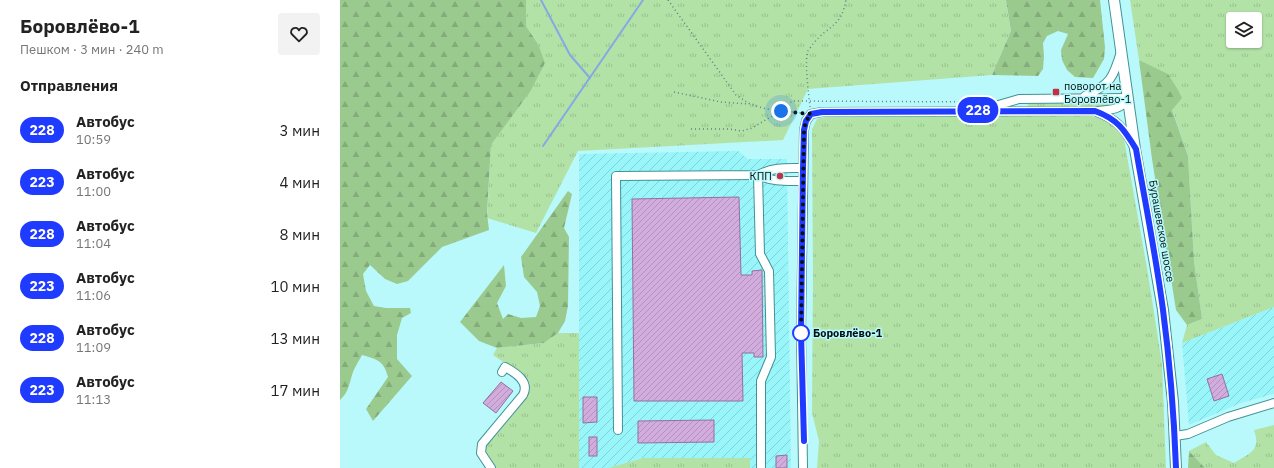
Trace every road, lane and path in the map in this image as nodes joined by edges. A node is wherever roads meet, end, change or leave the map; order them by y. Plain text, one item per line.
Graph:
1 (668, 0) edge
2 (846, 0) edge
3 (1114, 0) edge
4 (1121, 50) junction
5 (674, 92) dead end
6 (1080, 98) junction
7 (1128, 98) junction
8 (750, 104) junction
9 (981, 110) junction
10 (1095, 111) junction
11 (811, 114) junction
12 (1136, 149) junction
13 (803, 168) junction
14 (758, 174) junction
15 (802, 182) junction
16 (502, 372) dead end
17 (1274, 404) edge
18 (618, 430) dead end
19 (1175, 436) junction
20 (491, 468) edge
21 (761, 468) edge
22 (803, 468) edge
23 (1176, 468) edge

1 - 8 path
2 - 11 path
3 - 4 main road, Бурашевское шоссе
4 - 6 street
4 - 7 main road, Бурашевское шоссе
5 - 8 path
6 - 7 street
6 - 9 street
7 - 10 street
7 - 12 main road, Бурашевское шоссе
8 - 11 path
9 - 10 street
9 - 11 street
10 - 12 street
11 - 13 street
12 - 19 main road, Бурашевское шоссе
13 - 14 street
13 - 15 street
14 - 15 street
14 - 18 street
14 - 21 street
15 - 22 street
16 - 20 street
17 - 19 street
19 - 23 main road, Бурашевское шоссе

